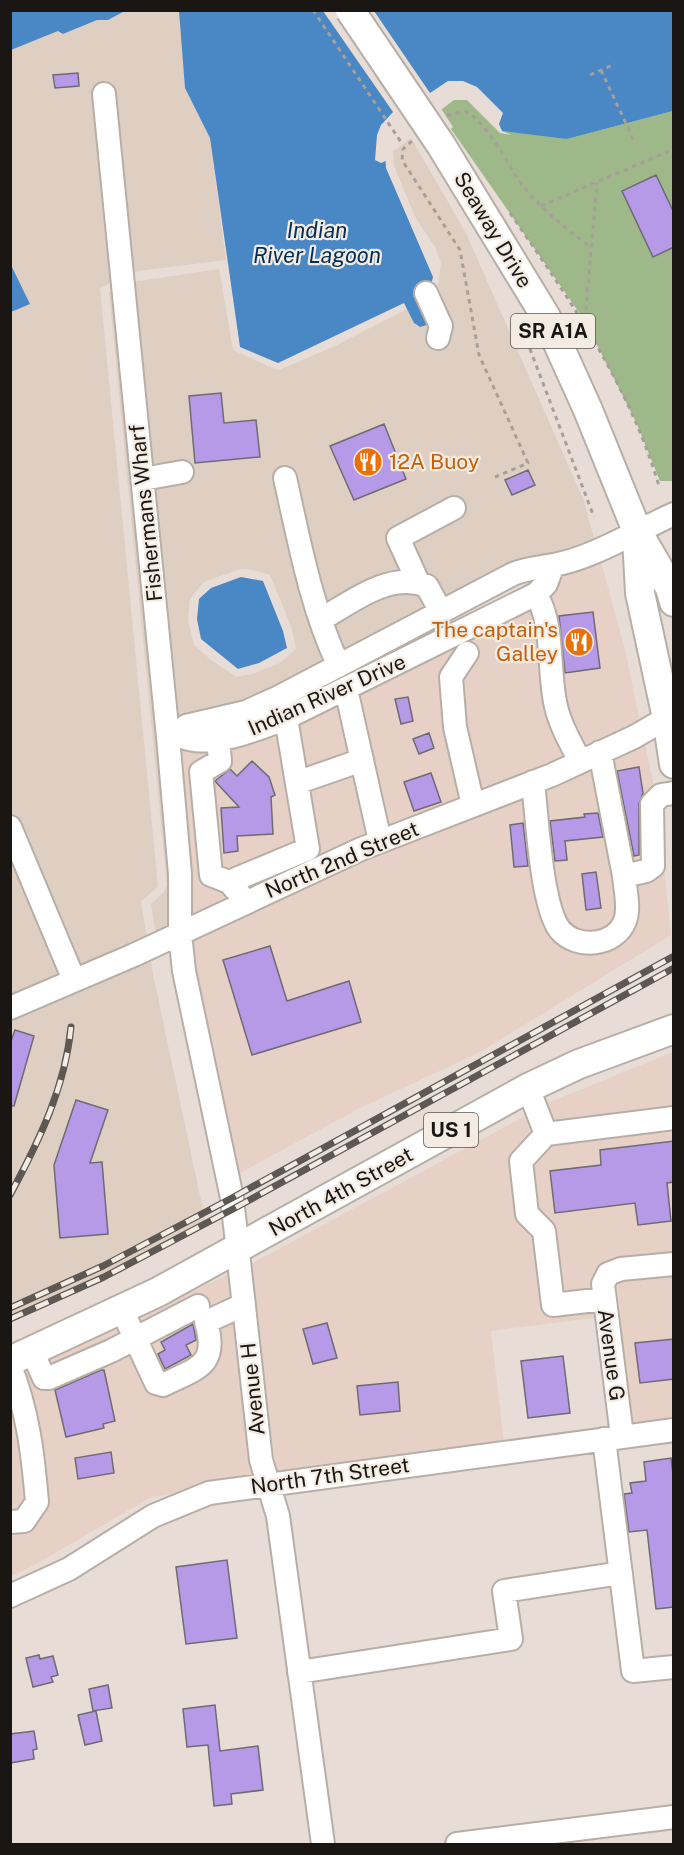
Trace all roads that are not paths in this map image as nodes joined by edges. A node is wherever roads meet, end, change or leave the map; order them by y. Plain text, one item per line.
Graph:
1 (350, 10) edge
2 (105, 94) dead end
3 (182, 472) dead end
4 (285, 478) dead end
5 (143, 479) junction
6 (454, 508) dead end
7 (674, 514) edge
8 (637, 531) junction
9 (553, 565) junction
10 (418, 582) junction
11 (536, 594) junction
12 (674, 602) edge
13 (441, 612) junction
14 (322, 619) junction
15 (462, 645) junction
16 (338, 664) junction
17 (346, 689) junction
18 (670, 716) edge
19 (286, 718) junction
20 (174, 736) junction
21 (218, 739) junction
22 (590, 756) junction
23 (362, 760) junction
24 (674, 764) edge
25 (525, 778) junction
26 (299, 782) junction
27 (674, 793) edge
28 (473, 806) junction
29 (207, 825) junction
30 (10, 827) edge
31 (176, 829) junction
32 (380, 842) junction
33 (624, 876) junction
34 (229, 882) junction
35 (242, 903) junction
36 (180, 933) junction
37 (74, 980) junction
38 (10, 1008) edge
39 (674, 1029) edge
40 (528, 1088) junction
41 (674, 1118) edge
42 (546, 1134) junction
43 (236, 1250) junction
44 (674, 1264) edge
45 (185, 1278) junction
46 (603, 1299) junction
47 (243, 1305) junction
48 (202, 1314) junction
49 (110, 1316) junction
50 (135, 1338) junction
51 (111, 1351) junction
52 (18, 1360) edge
53 (674, 1430) edge
54 (613, 1437) junction
55 (269, 1484) junction
56 (10, 1522) edge
57 (621, 1573) junction
58 (10, 1596) edge
59 (674, 1667) edge
60 (299, 1672) junction
61 (674, 1817) edge
62 (323, 1845) edge
63 (457, 1845) edge

1 - 8 main road, Seaway Drive / SR A1A, bridge
2 - 5 street, Fishermans Wharf
3 - 5 street
4 - 14 street
5 - 20 street, Fishermans Wharf
6 - 10 street
7 - 8 street, Indian River Drive
8 - 9 street, Indian River Drive
8 - 12 main road, Seaway Drive / SR A1A
8 - 18 main road, Seaway Drive / SR A1A
9 - 11 street
9 - 13 street, Indian River Drive
10 - 13 street
10 - 14 street
11 - 15 street, Indian River Drive
11 - 22 street
13 - 16 street, Indian River Drive
14 - 16 street
15 - 17 street, Indian River Drive
15 - 28 street
16 - 20 street, Indian River Drive
17 - 19 street, Indian River Drive
17 - 23 street
18 - 22 street, North 2nd Street
18 - 24 main road, Seaway Drive / SR A1A
19 - 21 street, Indian River Drive
19 - 26 street
20 - 21 street, Indian River Drive
20 - 31 street, Fishermans Wharf
21 - 29 street
22 - 25 street, North 2nd Street
22 - 33 street
23 - 26 street
23 - 32 street
25 - 28 street, North 2nd Street
25 - 33 street
26 - 34 street
27 - 33 street
28 - 32 street, North 2nd Street
29 - 31 street
29 - 34 street
30 - 37 street
31 - 36 street, Fishermans Wharf
32 - 35 street, North 2nd Street
34 - 35 street
35 - 36 street, North 2nd Street
36 - 37 street, North 2nd Street
36 - 43 street, Avenue H
37 - 38 street, North 2nd Street
39 - 40 main road, North 4th Street / US 1
40 - 42 street
40 - 43 main road, North 4th Street / US 1
41 - 42 street
42 - 46 street
43 - 45 main road, North 4th Street / US 1
43 - 47 street, Avenue H
44 - 46 street, Avenue G
45 - 48 street
45 - 49 main road, North 4th Street / US 1
46 - 54 street, Avenue G
47 - 48 street
47 - 55 street, Avenue H
48 - 50 street
48 - 50 street
49 - 50 street
49 - 51 street
49 - 52 main road, North 4th Street / US 1
50 - 51 street
51 - 52 street
52 - 56 street
53 - 54 street, North 7th Street
54 - 55 street, North 7th Street
54 - 57 street, Avenue G
55 - 58 street, North 7th Street
55 - 60 street, Avenue H
57 - 59 street, Avenue G
57 - 60 street
60 - 62 street, Avenue H
61 - 63 street

